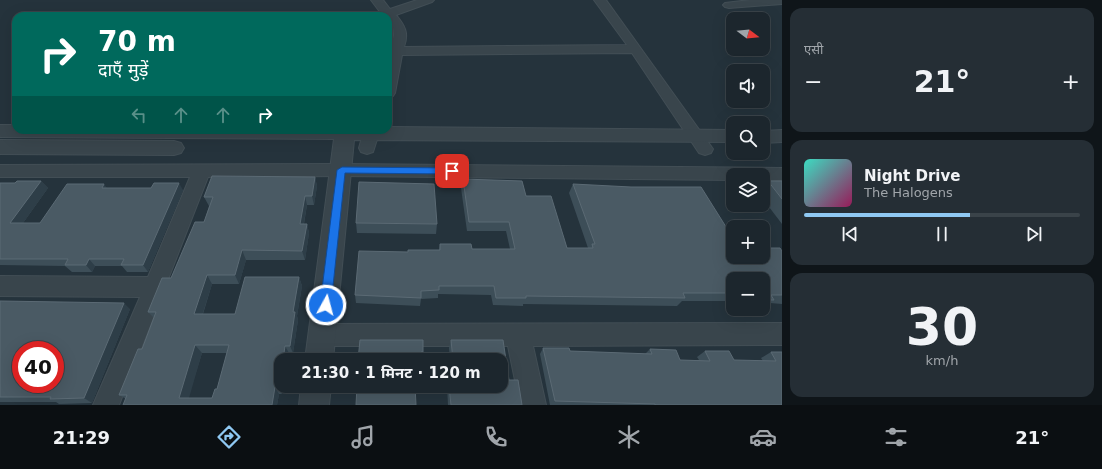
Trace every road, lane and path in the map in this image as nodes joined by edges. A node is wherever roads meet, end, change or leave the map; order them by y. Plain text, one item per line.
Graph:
1 (376, 0) edge
2 (428, 0) edge
3 (600, 0) edge
4 (782, 1) edge
5 (730, 3) edge
6 (386, 12) edge
7 (392, 13) edge
8 (392, 18) edge
9 (636, 49) junction
10 (396, 52) junction
11 (392, 72) edge
12 (0, 131) edge
13 (12, 131) edge
14 (242, 134) edge
15 (782, 136) edge
16 (726, 137) edge
17 (770, 137) edge
18 (701, 142) junction
19 (357, 144) edge
20 (0, 147) edge
21 (726, 147) edge
22 (770, 149) edge
23 (782, 149) edge
24 (0, 171) edge
25 (200, 171) junction
26 (782, 174) edge
27 (0, 286) edge
28 (155, 287) junction
29 (518, 334) junction
30 (782, 334) edge
31 (322, 335) junction
32 (320, 353) edge
33 (315, 393) edge
34 (106, 405) edge
35 (314, 405) edge
36 (533, 405) edge

1 - 6 street
2 - 7 street
3 - 9 street
4 - 5 street
8 - 10 street
9 - 10 street
9 - 18 street
10 - 11 street
12 - 13 street
14 - 19 street
15 - 17 street
16 - 18 street
18 - 19 street
18 - 21 street
19 - 20 street
19 - 25 street
19 - 26 street
19 - 31 street
22 - 23 street
24 - 25 street
25 - 28 street
27 - 28 street
28 - 34 street
29 - 30 street
29 - 31 street
29 - 36 street
31 - 32 street
33 - 35 street

